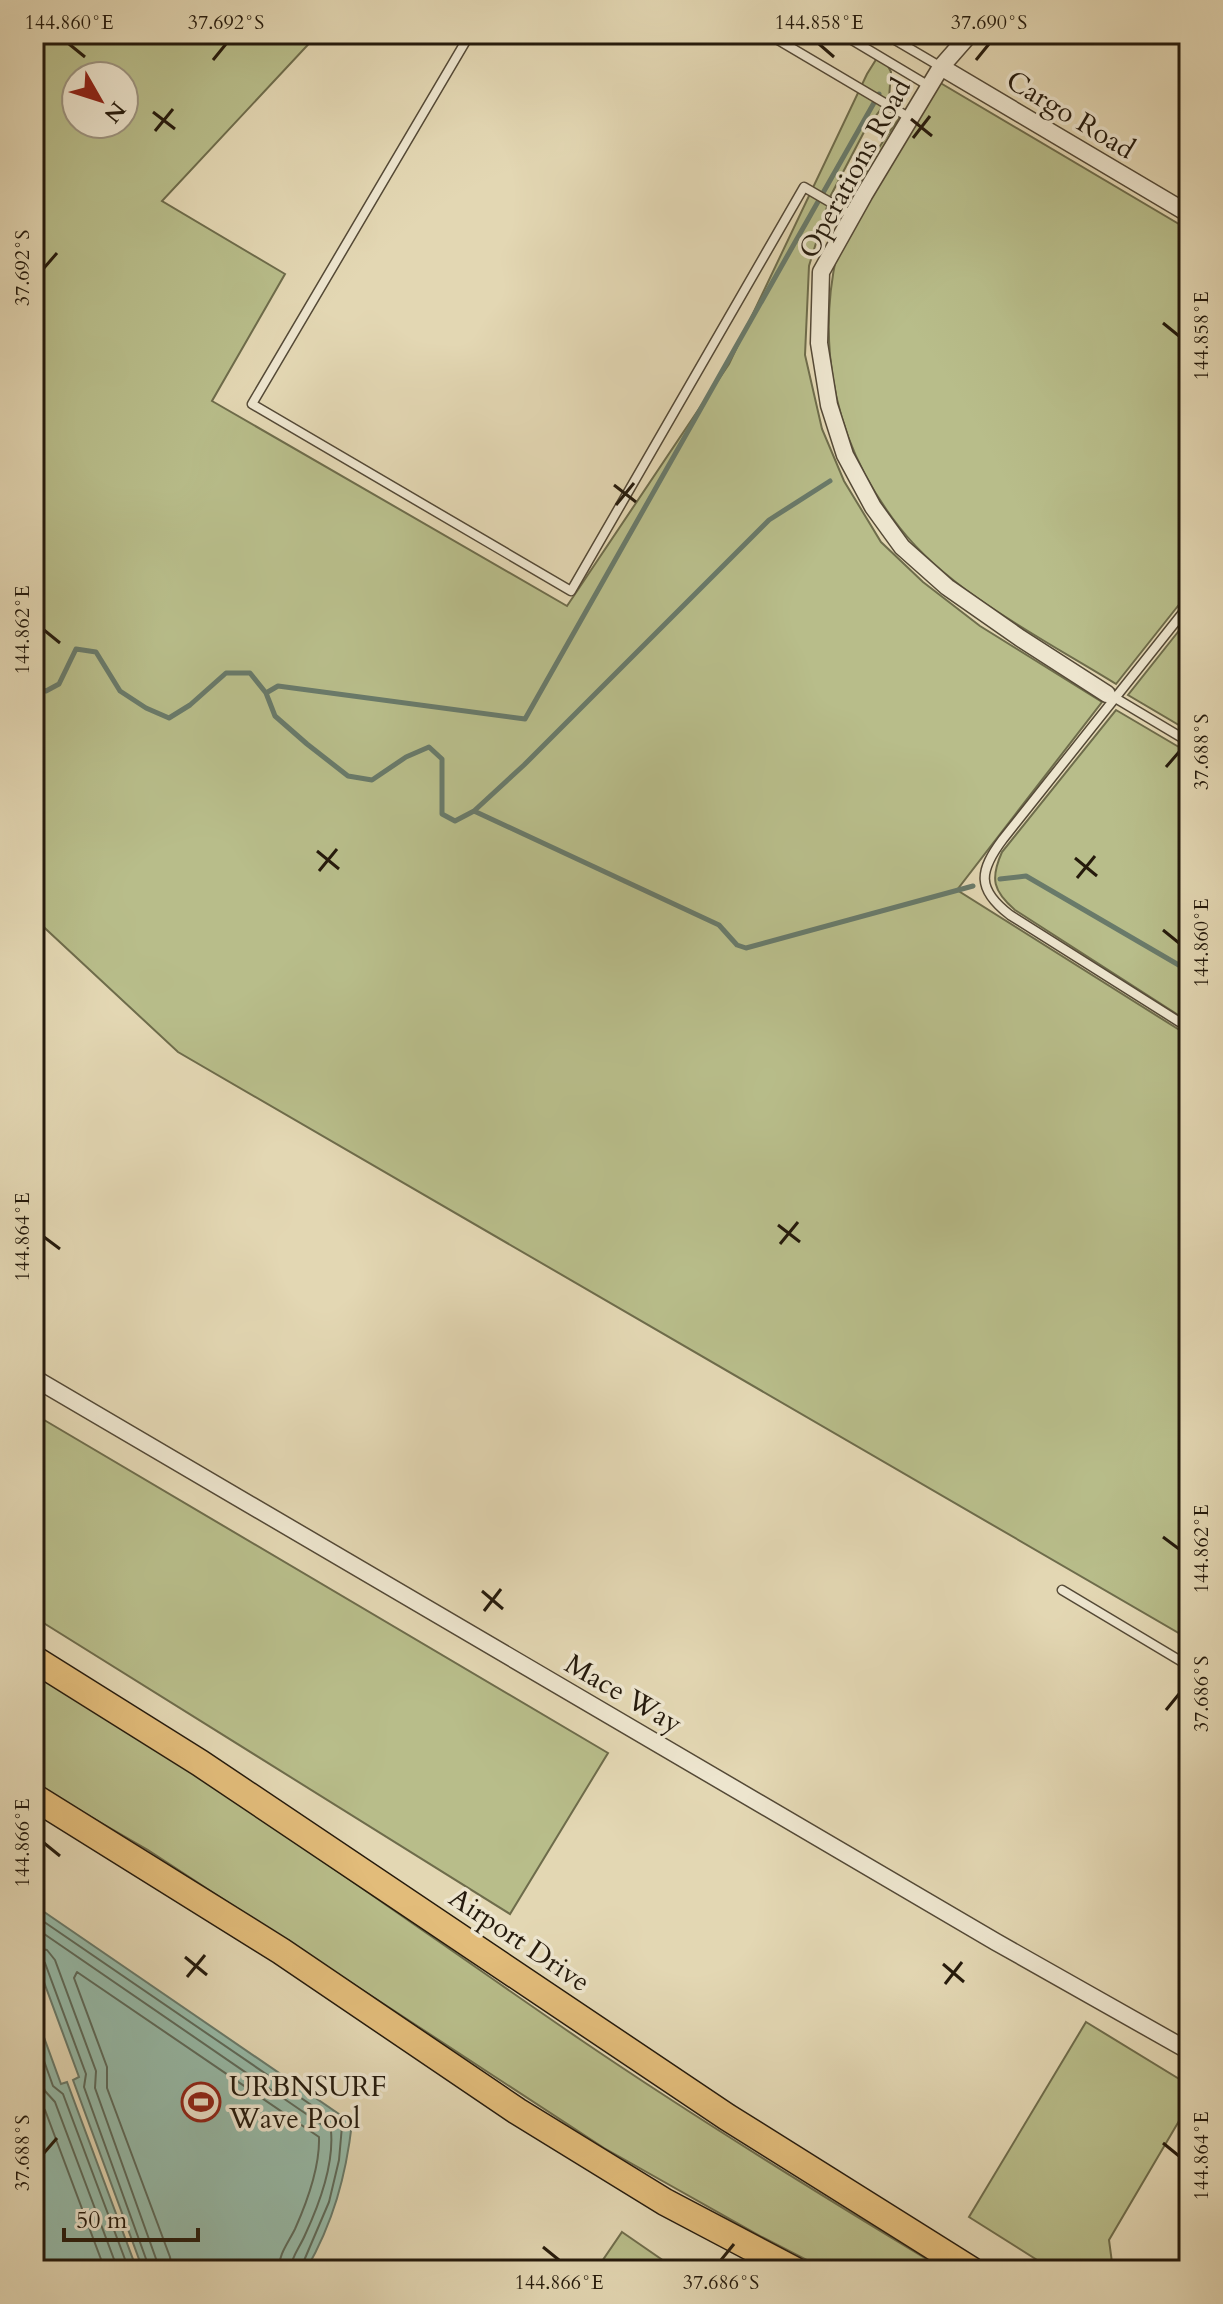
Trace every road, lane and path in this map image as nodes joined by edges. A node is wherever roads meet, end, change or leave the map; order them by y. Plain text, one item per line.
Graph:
1 (470, 34) edge
2 (768, 34) edge
3 (842, 34) edge
4 (885, 34) edge
5 (970, 34) edge
6 (941, 67) junction
7 (929, 87) junction
8 (910, 118) junction
9 (1189, 214) edge
10 (852, 215) junction
11 (1189, 605) edge
12 (1111, 696) junction
13 (1189, 742) edge
14 (1189, 1028) edge
15 (34, 1378) edge
16 (1062, 1590) dead end
17 (34, 1659) edge
18 (1189, 1666) edge
19 (34, 1797) edge
20 (1189, 2051) edge
21 (794, 2270) edge
22 (971, 2270) edge

1 - 10 lane
2 - 8 lane
3 - 7 lane
4 - 6 lane, Cargo Road
5 - 6 street, Operations Road
6 - 7 street, Operations Road
6 - 9 street, Cargo Road
7 - 8 street, Operations Road
8 - 10 street, Operations Road
10 - 12 street, Operations Road
11 - 12 lane
12 - 13 lane
12 - 14 lane
15 - 20 street, Mace Way
16 - 18 lane
17 - 22 main road, Airport Drive
19 - 21 main road

